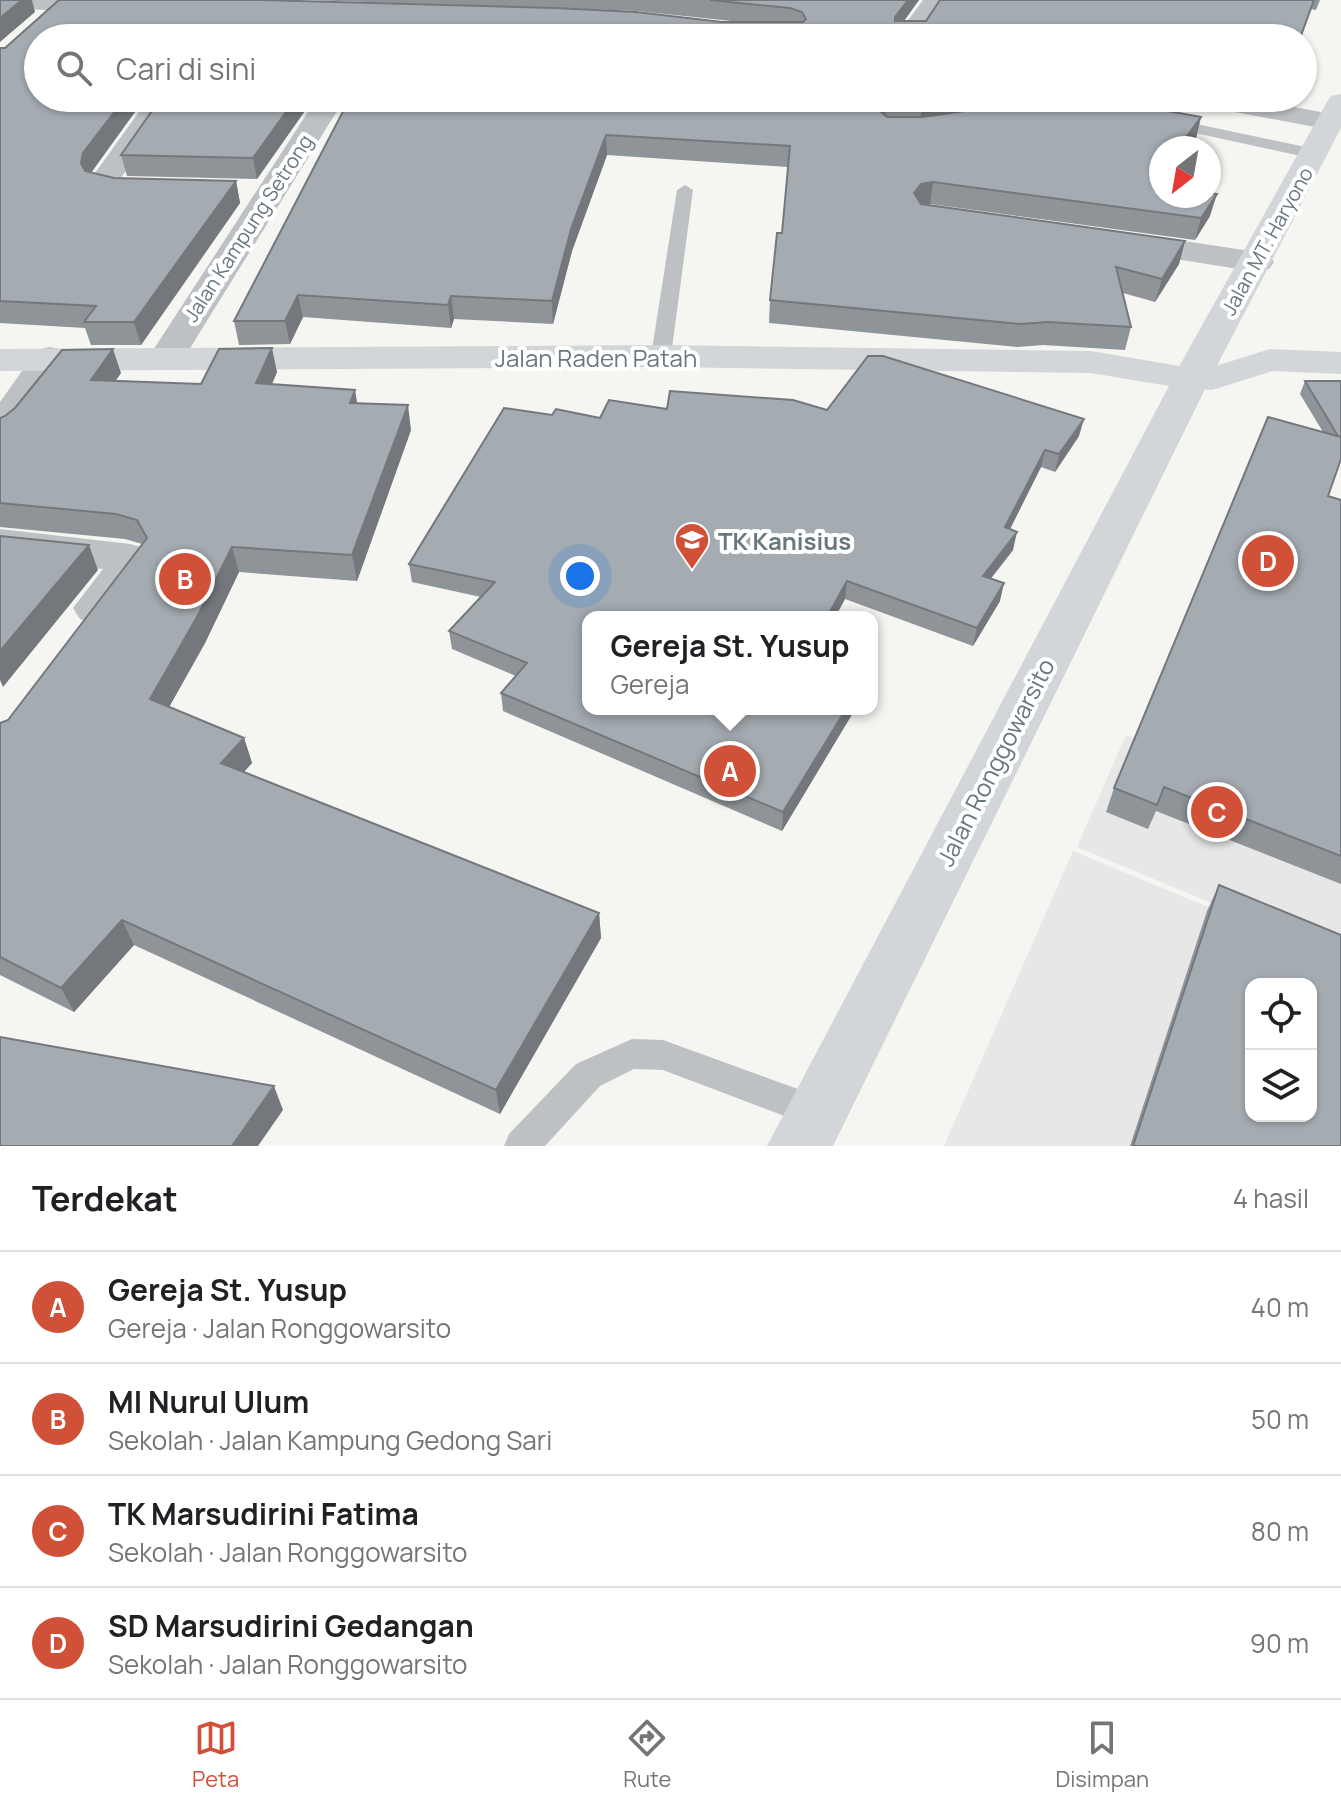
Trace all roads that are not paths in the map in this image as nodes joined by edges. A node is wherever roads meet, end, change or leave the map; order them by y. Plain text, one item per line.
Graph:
1 (935, 0) edge
2 (0, 1) edge
3 (65, 2) edge
4 (142, 6) edge
5 (42, 23) edge
6 (918, 24) edge
7 (153, 112) edge
8 (320, 112) edge
9 (1336, 112) edge
10 (1157, 120) edge
11 (1315, 154) junction
12 (182, 189) edge
13 (685, 190) dead end
14 (1096, 238) edge
15 (1257, 262) junction
16 (661, 356) junction
17 (50, 358) junction
18 (166, 358) junction
19 (0, 360) edge
20 (1341, 363) edge
21 (1191, 379) junction
22 (0, 430) edge
23 (0, 543) edge
24 (69, 643) edge
25 (807, 1129) edge
26 (521, 1146) edge

1 - 6 street
2 - 3 street
3 - 4 street
3 - 5 main road
7 - 12 street
8 - 18 street, Jalan Kampung Setrong
9 - 11 main road, Jalan MT. Haryono
10 - 11 lane
11 - 15 main road, Jalan MT. Haryono
13 - 16 lane
14 - 15 street
15 - 21 main road, Jalan MT. Haryono
16 - 18 main road, Jalan Raden Patah
16 - 21 main road, Jalan Raden Patah
17 - 18 main road, Jalan Raden Patah
17 - 19 main road, Jalan Raden Patah
17 - 22 street
20 - 21 main road, Jalan Raden Patah
21 - 25 main road, Jalan Ronggowarsito
23 - 24 street
25 - 26 lane

